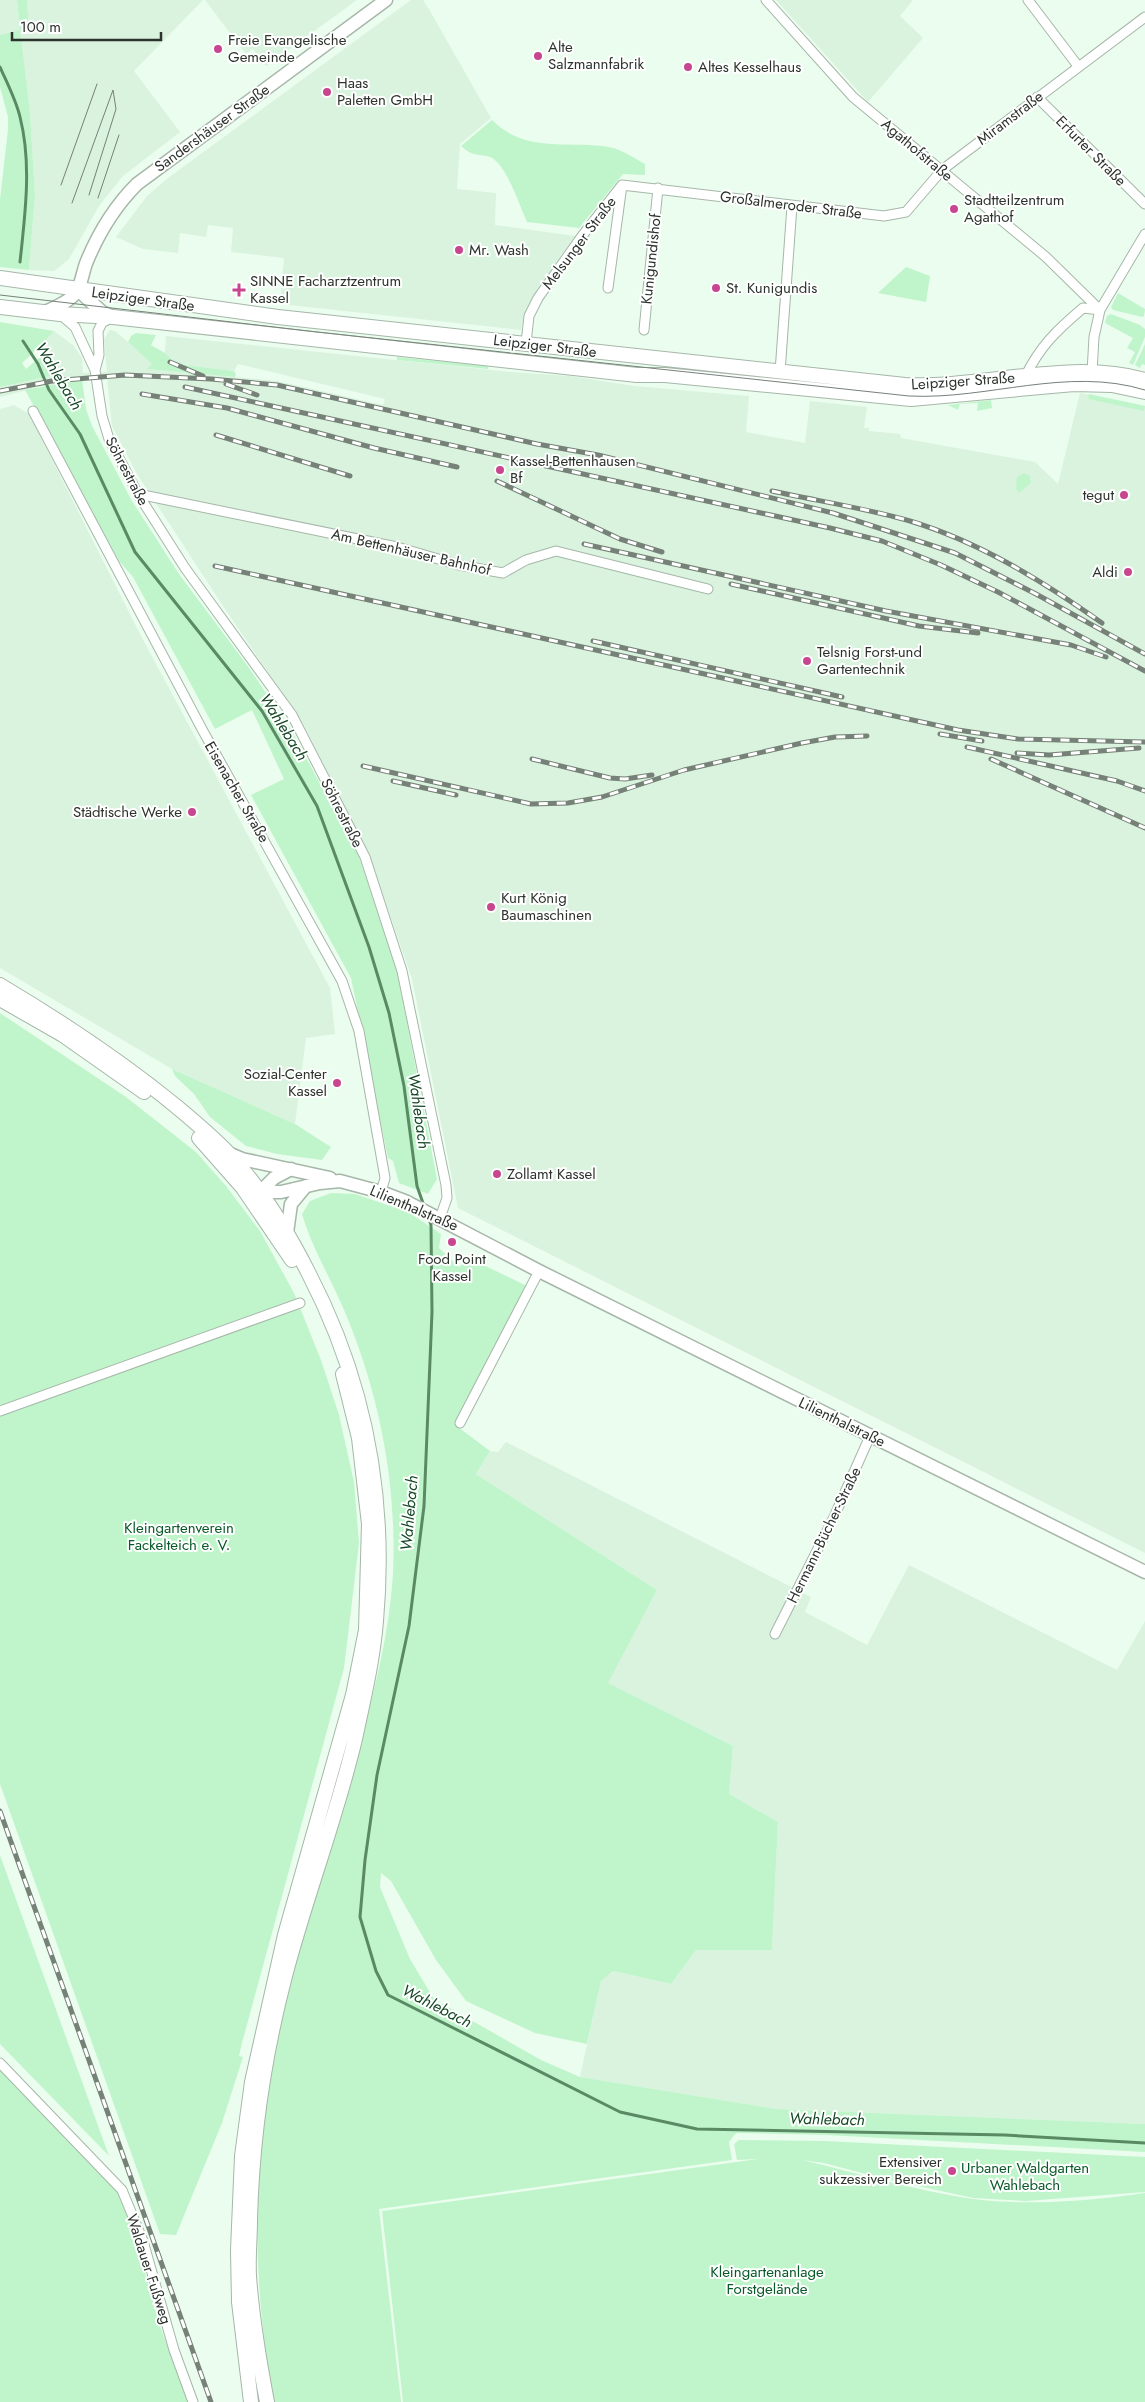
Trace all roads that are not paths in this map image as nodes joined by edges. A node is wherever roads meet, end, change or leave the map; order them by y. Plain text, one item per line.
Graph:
1 (386, 0) edge
2 (766, 0) edge
3 (1028, 0) edge
4 (1143, 22) edge
5 (1078, 66) junction
6 (1037, 97) junction
7 (942, 170) junction
8 (622, 185) junction
9 (658, 188) junction
10 (1145, 204) edge
11 (792, 206) junction
12 (1145, 234) edge
13 (0, 278) edge
14 (608, 288) dead end
15 (78, 290) junction
16 (0, 307) edge
17 (1100, 310) junction
18 (45, 312) junction
19 (60, 314) junction
20 (113, 317) junction
21 (644, 330) dead end
22 (526, 344) junction
23 (95, 370) junction
24 (780, 372) junction
25 (1025, 377) junction
26 (1091, 378) junction
27 (1145, 380) edge
28 (1145, 392) edge
29 (33, 411) dead end
30 (138, 494) junction
31 (708, 589) dead end
32 (0, 985) edge
33 (0, 999) edge
34 (228, 1152) junction
35 (291, 1169) junction
36 (340, 1181) junction
37 (306, 1186) junction
38 (243, 1188) junction
39 (260, 1192) junction
40 (381, 1192) junction
41 (437, 1216) junction
42 (287, 1233) junction
43 (292, 1260) junction
44 (539, 1271) junction
45 (300, 1304) dead end
46 (0, 1411) edge
47 (460, 1423) dead end
48 (870, 1436) junction
49 (1145, 1572) edge
50 (776, 1634) dead end
51 (0, 2063) edge
52 (193, 2402) edge
53 (251, 2402) edge
54 (267, 2402) edge

1 - 15 main road, Sandershäuser Straße
2 - 7 street, Agathofstraße
3 - 5 street
4 - 5 street, Miramstraße
5 - 6 street, Miramstraße
6 - 7 street, Miramstraße
6 - 10 street, Erfurter Straße
7 - 11 street, Großalmeroder Straße
7 - 17 street, Agathofstraße
8 - 9 street, Großalmeroder Straße
8 - 14 street, Melsunger Straße
8 - 22 street, Melsunger Straße
9 - 11 street, Großalmeroder Straße
9 - 21 street, Kunigundishof
11 - 24 street
12 - 17 street
13 - 15 main road, Leipziger Straße
15 - 18 main road, Sandershäuser Straße
15 - 20 main road
15 - 22 main road, Leipziger Straße
16 - 18 main road, Leipziger Straße
17 - 25 street
17 - 26 street
18 - 19 main road, Leipziger Straße
19 - 20 main road, Leipziger Straße
19 - 23 street, Söhrestraße
20 - 23 street, Söhrestraße
20 - 26 main road, Leipziger Straße
22 - 24 main road, Leipziger Straße
23 - 30 street, Söhrestraße
24 - 25 main road, Leipziger Straße
25 - 26 main road, Leipziger Straße
26 - 27 main road, Leipziger Straße
26 - 28 main road, Leipziger Straße
29 - 40 street, Eisenacher Straße
30 - 31 street, Am Bettenhäuser Bahnhof
30 - 41 street, Söhrestraße
32 - 34 main road
33 - 38 main road
34 - 35 main road
34 - 39 main road
35 - 36 main road
35 - 39 main road
36 - 37 main road, Lilienthalstraße
36 - 40 main road, Lilienthalstraße
37 - 39 main road, Lilienthalstraße
37 - 42 main road
38 - 39 main road
38 - 43 main road
39 - 42 main road
39 - 43 main road
40 - 41 main road, Lilienthalstraße
41 - 44 main road, Lilienthalstraße
42 - 54 main road
43 - 53 main road
44 - 47 street
44 - 48 main road, Lilienthalstraße
45 - 46 street
48 - 49 main road, Lilienthalstraße
48 - 50 street, Hermann-Bücher-Straße
51 - 52 street, Waldauer Fußweg

